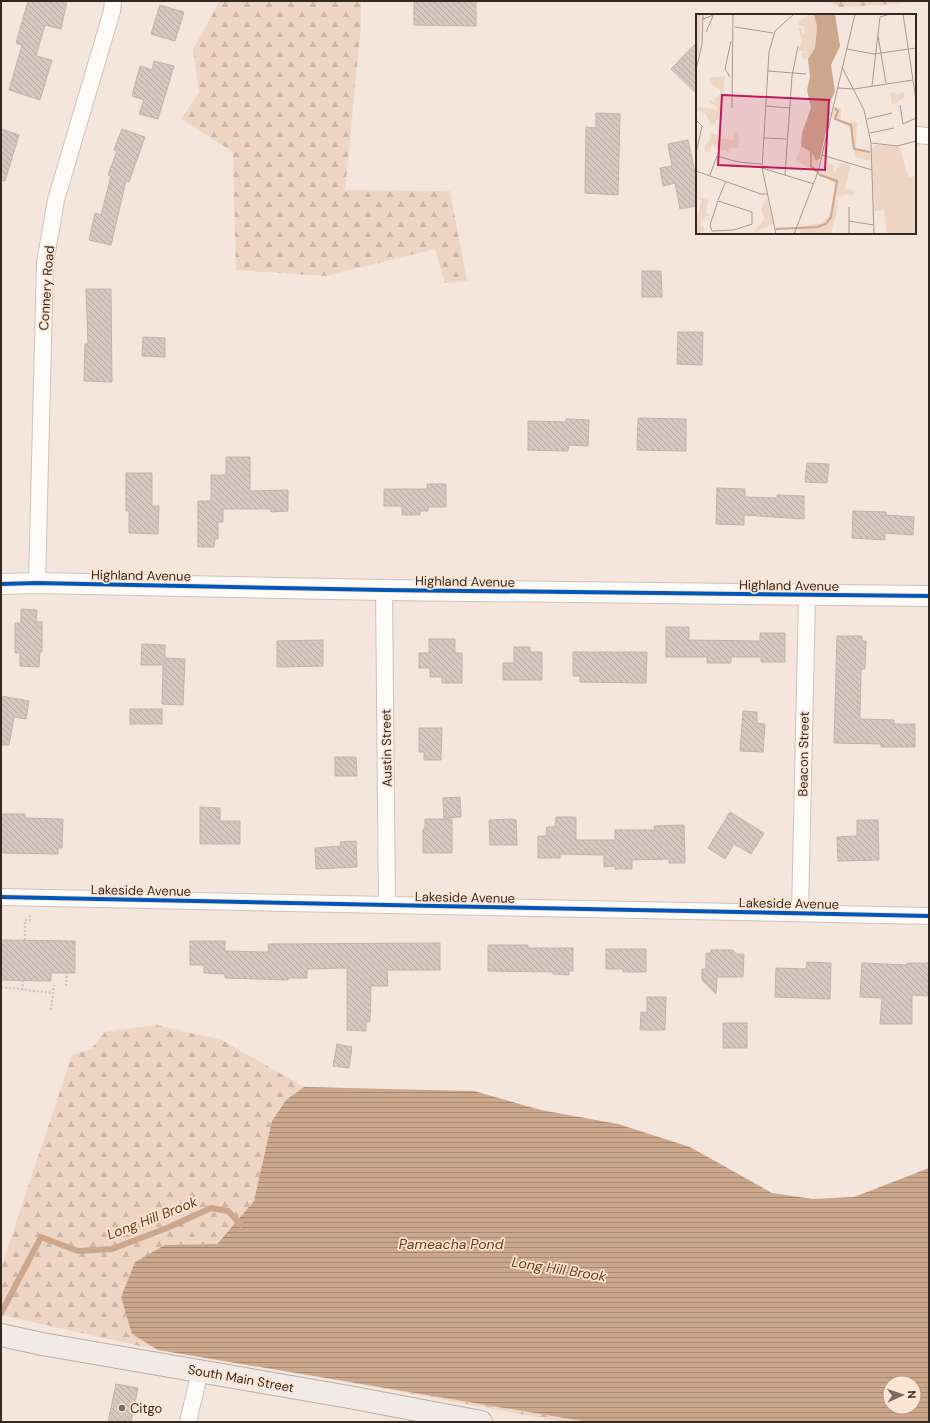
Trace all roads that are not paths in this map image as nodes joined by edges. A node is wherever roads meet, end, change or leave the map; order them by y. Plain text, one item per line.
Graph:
1 (113, 1) edge
2 (916, 135) edge
3 (929, 136) edge
4 (37, 583) junction
5 (1, 584) edge
6 (384, 590) junction
7 (807, 596) junction
8 (929, 596) edge
9 (1, 897) edge
10 (387, 905) junction
11 (800, 913) junction
12 (929, 916) edge
13 (1, 1335) edge
14 (200, 1371) junction
15 (188, 1422) edge
16 (482, 1422) edge

1 - 4 street, Connery Road
2 - 3 street
4 - 5 street, Highland Avenue
4 - 6 street, Highland Avenue
6 - 7 street, Highland Avenue
6 - 10 street, Austin Street
7 - 8 street, Highland Avenue
7 - 11 street, Beacon Street
9 - 10 street, Lakeside Avenue
10 - 11 street, Lakeside Avenue
11 - 12 street, Lakeside Avenue
13 - 14 main road, South Main Street
14 - 15 street
14 - 16 main road, South Main Street

